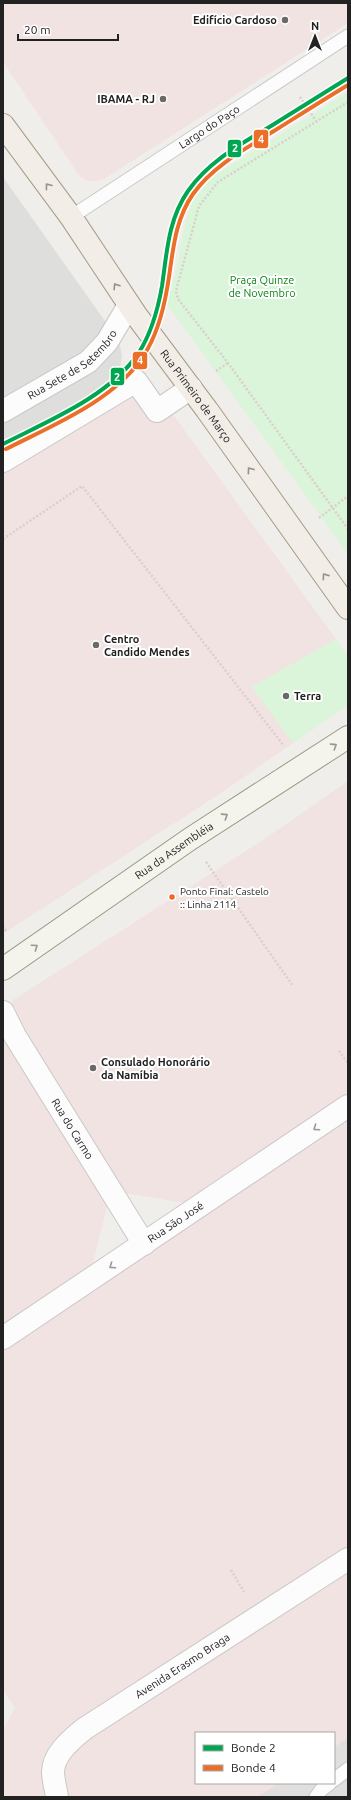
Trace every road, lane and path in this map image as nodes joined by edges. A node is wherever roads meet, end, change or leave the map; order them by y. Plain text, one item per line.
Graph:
1 (348, 36) edge
2 (286, 77) junction
3 (348, 102) edge
4 (316, 122) junction
5 (3, 125) edge
6 (71, 217) junction
7 (128, 305) junction
8 (228, 364) junction
9 (216, 371) dead end
10 (191, 388) junction
11 (3, 411) edge
12 (3, 461) edge
13 (348, 496) edge
14 (333, 507) junction
15 (348, 529) edge
16 (297, 535) junction
17 (3, 539) edge
18 (348, 608) edge
19 (348, 737) edge
20 (286, 748) dead end
21 (190, 838) junction
22 (3, 969) edge
23 (293, 986) dead end
24 (3, 1012) edge
25 (339, 1051) dead end
26 (348, 1064) edge
27 (348, 1106) edge
28 (144, 1244) junction
29 (3, 1338) edge
30 (348, 1559) edge
31 (348, 1770) edge
32 (335, 1779) edge
33 (329, 1784) edge
34 (57, 1797) edge
35 (316, 1797) edge

1 - 2 lane, Largo do Paço
2 - 4 path
2 - 6 lane, Largo do Paço
3 - 4 path
4 - 8 path
6 -> 5 main road, Rua Primeiro de Março
7 -> 6 main road, Rua Primeiro de Março
7 - 10 main road, Rua Primeiro de Março
7 - 11 street, Rua Sete de Setembro
8 - 9 path
8 - 14 path
10 - 12 street
16 -> 10 main road, Rua Primeiro de Março
13 - 14 path
14 - 15 path
14 - 16 path
18 -> 16 main road, Rua Primeiro de Março
17 - 20 path
21 -> 19 street, Rua da Assembléia
22 -> 21 street, Rua da Assembléia
21 - 23 path
24 - 28 street, Rua do Carmo
25 - 26 path
27 -> 28 street, Rua São José
28 -> 29 street, Rua São José
30 - 34 street, Avenida Erasmo Braga
31 - 32 lane
33 - 35 lane

